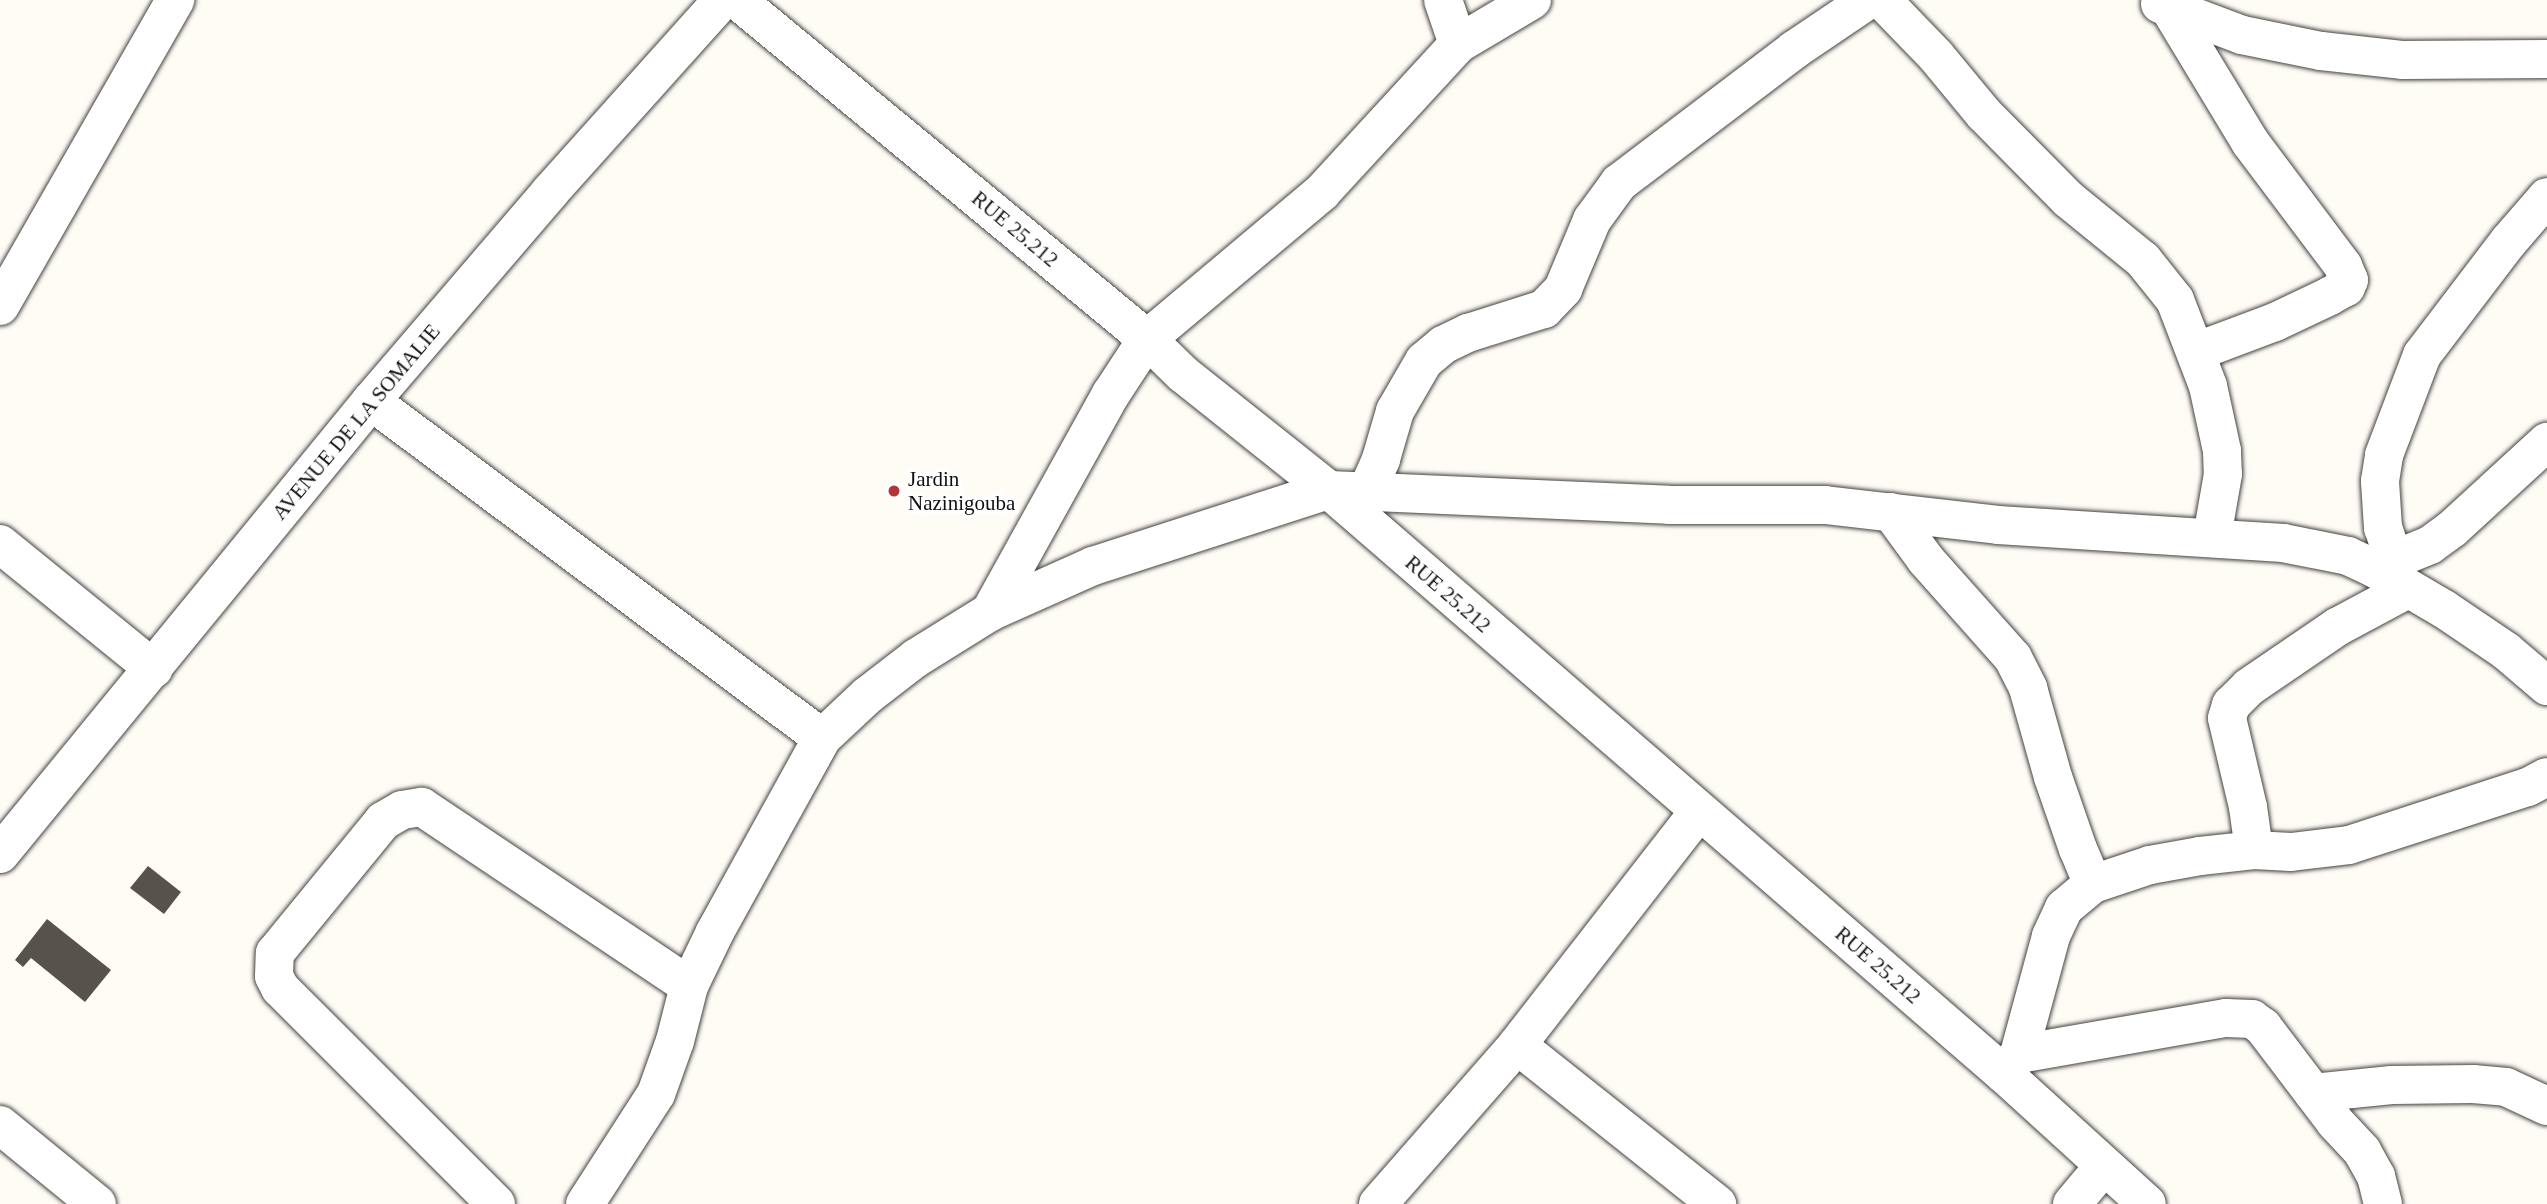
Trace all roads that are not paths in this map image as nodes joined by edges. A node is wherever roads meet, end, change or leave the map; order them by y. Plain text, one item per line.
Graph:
1 (176, 0) edge
2 (722, 0) edge
3 (737, 0) edge
4 (1443, 0) edge
5 (1532, 0) edge
6 (1868, 0) edge
7 (1882, 0) edge
8 (2160, 4) edge
9 (1458, 44) junction
10 (2547, 59) edge
11 (2547, 198) edge
12 (0, 306) edge
13 (1147, 339) junction
14 (2195, 352) junction
15 (371, 401) junction
16 (2547, 442) edge
17 (1329, 490) junction
18 (1367, 491) junction
19 (1891, 512) junction
20 (2212, 537) junction
21 (0, 544) edge
22 (2392, 572) junction
23 (990, 612) junction
24 (154, 669) junction
25 (2547, 686) edge
26 (822, 738) junction
27 (2547, 777) edge
28 (1699, 811) junction
29 (2254, 850) junction
30 (0, 854) edge
31 (2093, 884) junction
32 (689, 986) junction
33 (1517, 1045) junction
34 (2011, 1064) junction
35 (2312, 1093) junction
36 (2547, 1106) edge
37 (0, 1125) edge
38 (2103, 1167) junction
39 (97, 1204) edge
40 (496, 1204) edge
41 (584, 1204) edge
42 (1378, 1204) edge
43 (1717, 1204) edge
44 (2072, 1204) edge
45 (2147, 1204) edge
46 (2383, 1204) edge

1 - 12 street
2 - 15 street, AVENUE DE LA SOMALIE
3 - 13 street, RUE 25.212
4 - 9 street
5 - 9 street
6 - 18 street
7 - 14 street
8 - 10 street
8 - 14 street
9 - 13 street
11 - 22 street
13 - 17 street, RUE 25.212
13 - 23 street
14 - 20 street
15 - 24 street, AVENUE DE LA SOMALIE
15 - 26 street
16 - 22 street
17 - 18 street
17 - 23 street
17 - 28 street, RUE 25.212
18 - 19 street
19 - 20 street
19 - 31 street
20 - 22 street
21 - 24 street
22 - 25 street
22 - 29 street
23 - 26 street
24 - 30 street, AVENUE DE LA SOMALIE
26 - 32 street
27 - 29 street
28 - 33 street
28 - 34 street, RUE 25.212
29 - 31 street
31 - 34 street
32 - 40 street
32 - 41 street
33 - 42 street
33 - 43 street
34 - 35 street
34 - 38 street, RUE 25.212
35 - 36 street
35 - 46 street
37 - 39 street
38 - 44 street
38 - 45 street, RUE 25.212

